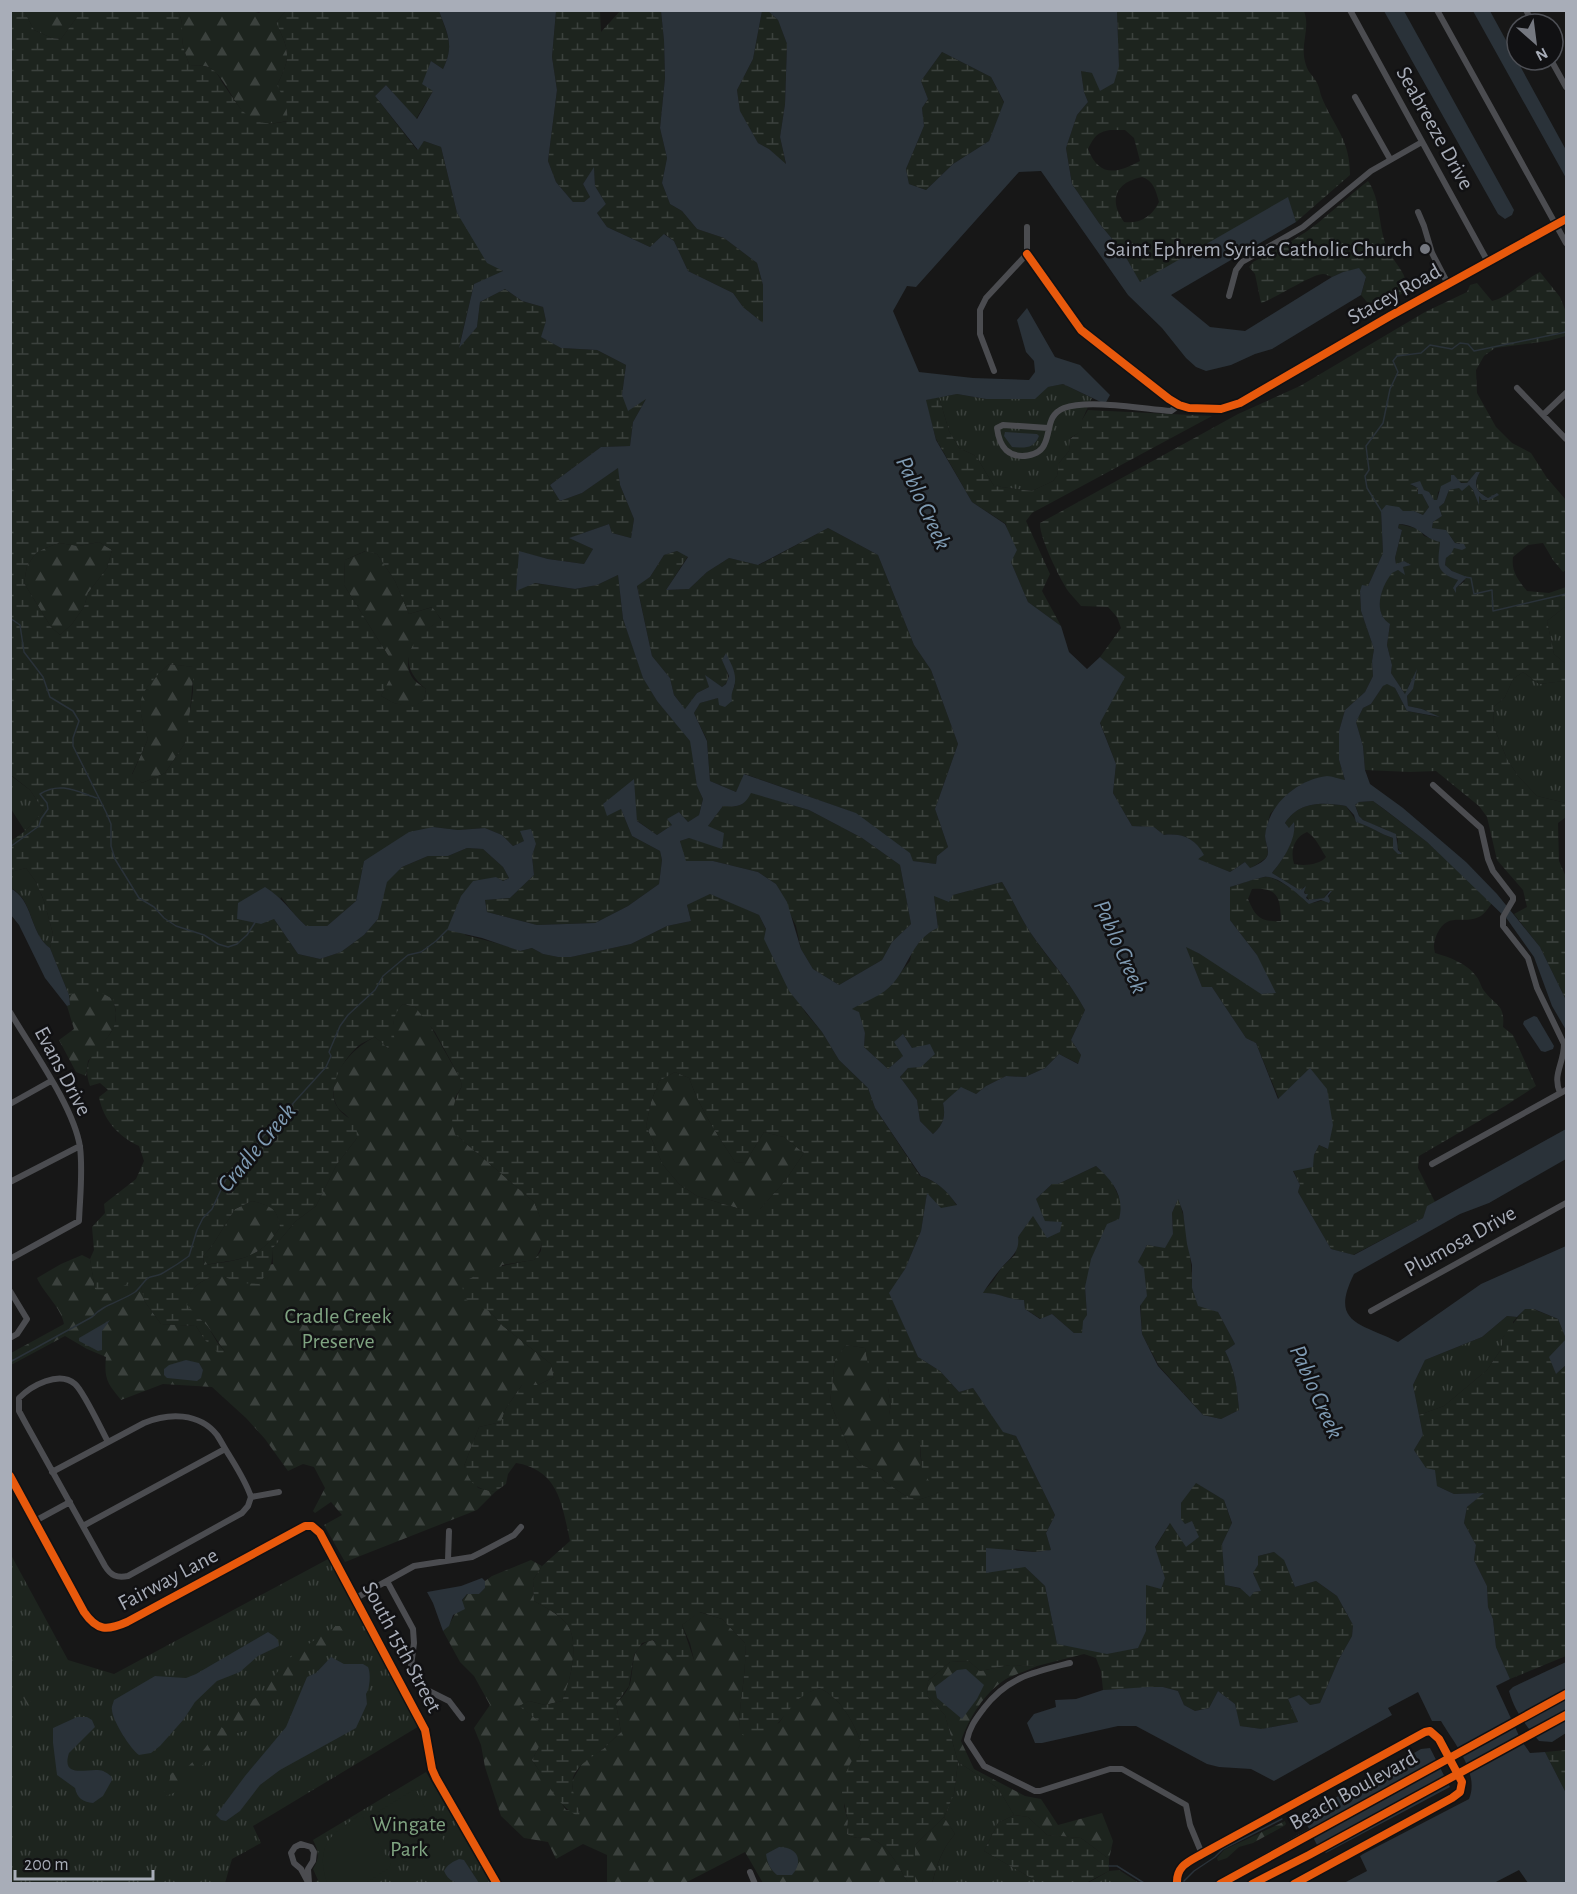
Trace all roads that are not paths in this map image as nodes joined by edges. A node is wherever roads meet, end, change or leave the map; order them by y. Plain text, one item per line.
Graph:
1 (1350, 10) edge
2 (1437, 10) edge
3 (1558, 72) edge
4 (1566, 87) edge
5 (1355, 97) dead end
6 (1422, 142) junction
7 (1390, 159) junction
8 (1418, 212) dead end
9 (1566, 219) edge
10 (1556, 224) junction
11 (1028, 227) dead end
12 (1566, 243) edge
13 (1027, 254) junction
14 (1488, 262) junction
15 (1448, 284) junction
16 (1229, 296) dead end
17 (994, 371) dead end
18 (1517, 388) dead end
19 (1566, 393) edge
20 (1179, 405) junction
21 (1543, 415) junction
22 (1048, 428) junction
23 (1566, 439) edge
24 (1433, 785) dead end
25 (10, 1012) edge
26 (18, 1025) junction
27 (10, 1029) edge
28 (51, 1081) junction
29 (1563, 1091) edge
30 (10, 1104) edge
31 (80, 1146) junction
32 (1432, 1164) dead end
33 (10, 1182) edge
34 (1566, 1203) edge
35 (10, 1259) edge
36 (10, 1291) edge
37 (1371, 1311) dead end
38 (10, 1338) edge
39 (108, 1442) junction
40 (225, 1449) junction
41 (52, 1472) junction
42 (10, 1476) edge
43 (279, 1492) dead end
44 (251, 1497) junction
45 (70, 1502) junction
46 (35, 1521) junction
47 (83, 1526) junction
48 (313, 1527) joint
49 (520, 1527) dead end
50 (449, 1531) dead end
51 (448, 1560) junction
52 (388, 1583) junction
53 (356, 1598) junction
54 (1070, 1664) dead end
55 (1566, 1694) edge
56 (1566, 1715) edge
57 (462, 1718) dead end
58 (1202, 1854) junction
59 (1266, 1858) junction
60 (310, 1865) junction
61 (297, 1866) junction
62 (750, 1872) dead end
63 (309, 1883) edge
64 (497, 1884) edge
65 (755, 1884) edge
66 (1177, 1884) edge
67 (1220, 1884) edge
68 (1231, 1884) edge
69 (1252, 1884) edge
70 (1294, 1884) edge

1 - 6 street, Seabreeze Drive
2 - 10 street
3 - 4 street
5 - 7 street
6 - 7 street
6 - 14 street, Seabreeze Drive
7 - 16 street
8 - 15 street
9 - 10 street, Stacey Road
10 - 12 street
10 - 14 street, Stacey Road
11 - 13 street
13 - 17 street
13 - 20 street
14 - 15 street, Stacey Road
15 - 20 street, Stacey Road
18 - 21 street
19 - 21 street
20 - 22 street
21 - 23 street
22 - 22 street
24 - 29 street
25 - 26 street, Evans Drive
26 - 27 street
26 - 28 street, Evans Drive
28 - 30 street
28 - 31 street, Evans Drive
29 - 32 street
31 - 33 street
31 - 35 street, Evans Drive
34 - 37 street, Plumosa Drive
36 - 38 street
39 - 40 street
39 - 41 street
39 - 41 street
40 - 44 street
40 - 47 street
41 - 45 street
42 - 46 street, Fairway Lane
43 - 44 street
44 - 47 street
45 - 46 street
45 - 47 street
46 - 48 street, Fairway Lane
48 - 53 street, South 15th Street
49 - 51 street
50 - 51 street
51 - 52 street
52 - 53 street
52 - 57 street
53 - 64 street, South 15th Street
54 - 58 street
55 - 59 highway, Beach Boulevard, bridge
56 - 69 highway, bridge
58 - 66 street
58 - 70 street
59 - 67 highway, Beach Boulevard
59 - 68 highway
60 - 61 street
60 - 61 street
60 - 63 street
61 - 63 street
62 - 65 street

